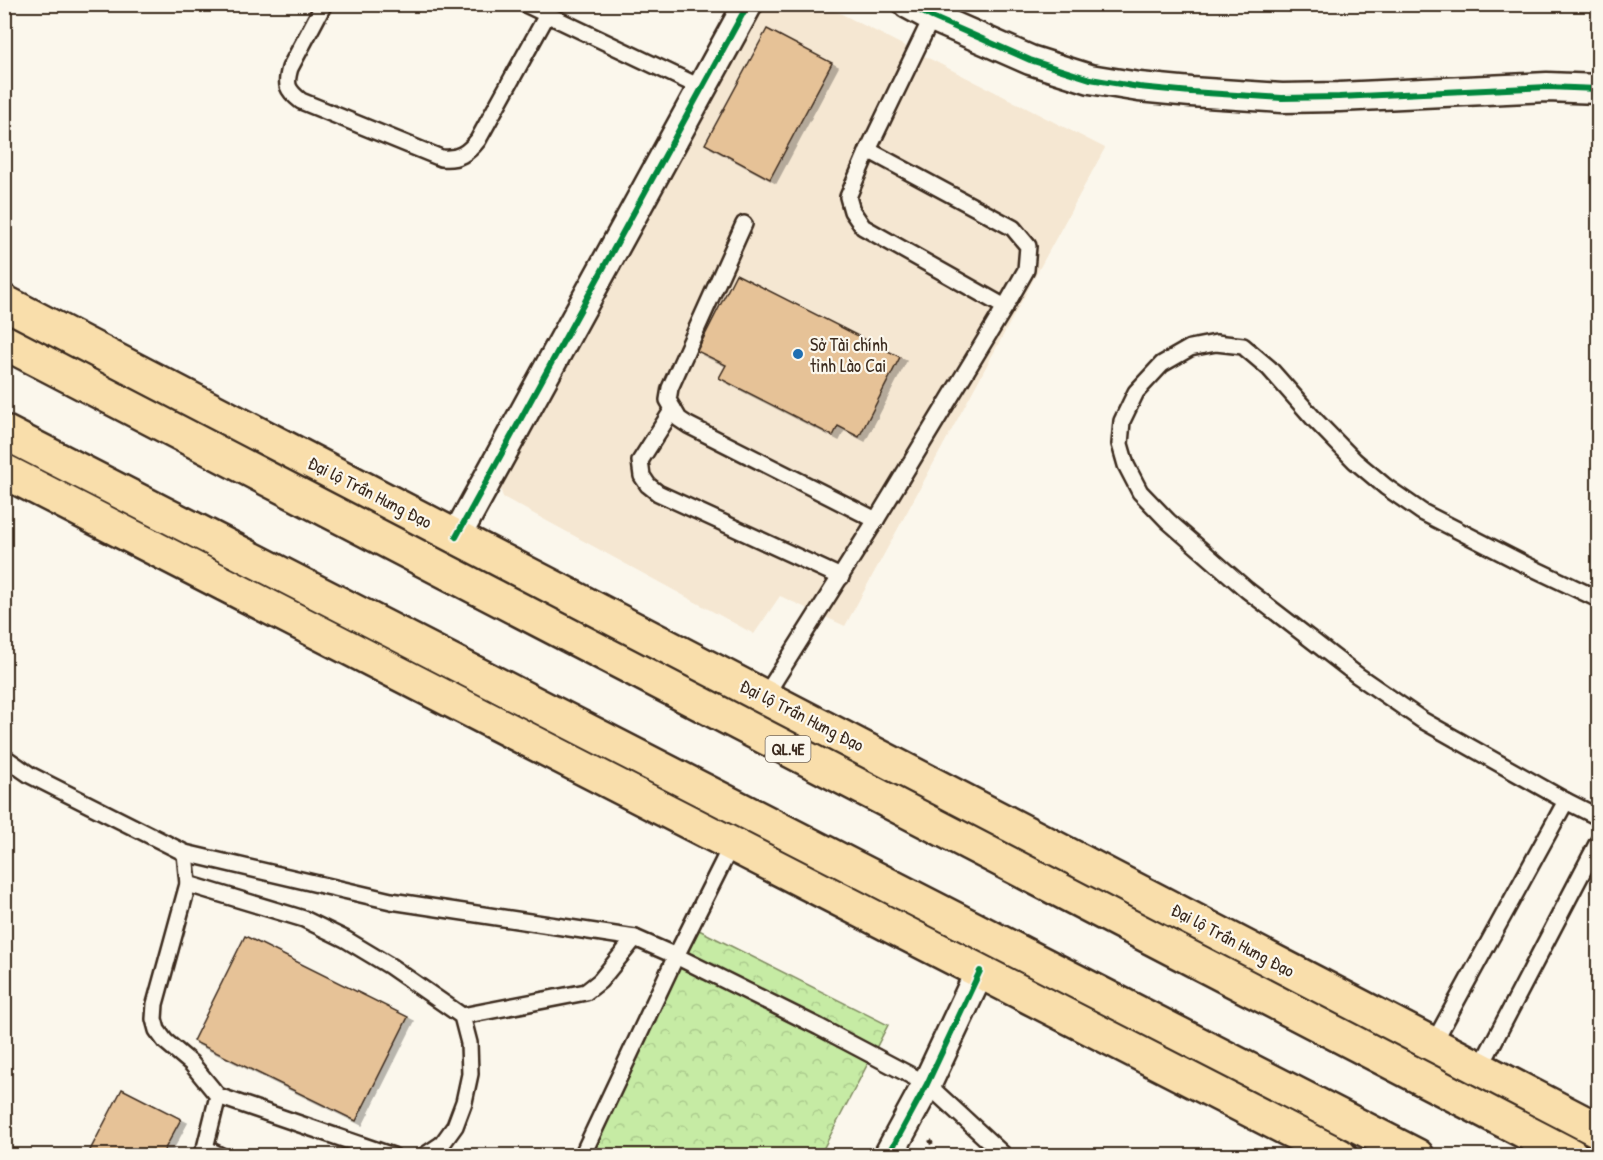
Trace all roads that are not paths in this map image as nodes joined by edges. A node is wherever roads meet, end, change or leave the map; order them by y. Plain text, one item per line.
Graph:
1 (324, 4) edge
2 (525, 4) edge
3 (748, 4) edge
4 (920, 11) edge
5 (547, 15) junction
6 (702, 88) junction
7 (1599, 89) edge
8 (868, 150) junction
9 (744, 224) dead end
10 (4, 302) edge
11 (1005, 307) junction
12 (4, 342) edge
13 (672, 409) junction
14 (4, 432) edge
15 (4, 471) edge
16 (876, 520) junction
17 (456, 537) junction
18 (841, 577) junction
19 (1599, 599) edge
20 (765, 696) junction
21 (4, 758) edge
22 (1566, 801) junction
23 (1599, 817) edge
24 (1599, 842) edge
25 (732, 844) junction
26 (185, 854) junction
27 (188, 884) junction
28 (635, 938) junction
29 (676, 956) junction
30 (980, 971) junction
31 (462, 1016) junction
32 (1433, 1044) junction
33 (1480, 1068) junction
34 (927, 1084) junction
35 (218, 1096) junction
36 (1599, 1130) edge
37 (202, 1152) edge
38 (221, 1155) edge
39 (393, 1155) edge
40 (424, 1155) edge
41 (582, 1155) edge
42 (888, 1155) edge
43 (1005, 1155) edge
44 (1340, 1155) edge
45 (1417, 1155) edge
46 (1572, 1155) edge

1 - 5 lane
2 - 5 lane
3 - 6 street
4 - 7 street
4 - 8 lane
5 - 6 lane
6 - 17 street
8 - 11 lane
8 - 11 lane
9 - 13 lane
10 - 17 main road, Đại lộ Trần Hưng Đạo
11 - 16 lane
12 - 46 main road, Đại lộ Trần Hưng Đạo / QL.4E
13 - 16 lane
13 - 18 lane
14 - 45 main road
15 - 25 main road
16 - 18 lane
17 - 20 main road, Đại lộ Trần Hưng Đạo
18 - 20 lane
19 - 22 lane
20 - 32 main road, Đại lộ Trần Hưng Đạo
21 - 26 lane
22 - 23 lane
22 - 32 lane
24 - 33 lane
25 - 29 lane
25 - 30 main road
26 - 27 lane
26 - 28 lane
27 - 31 lane
27 - 35 lane
28 - 29 lane
28 - 31 lane
29 - 34 lane
29 - 41 lane
30 - 34 street
30 - 44 main road
31 - 40 lane
32 - 33 main road, Đại lộ Trần Hưng Đạo
33 - 36 main road, Đại lộ Trần Hưng Đạo
34 - 42 street
34 - 43 lane
35 - 37 lane
35 - 39 lane
37 - 38 lane

